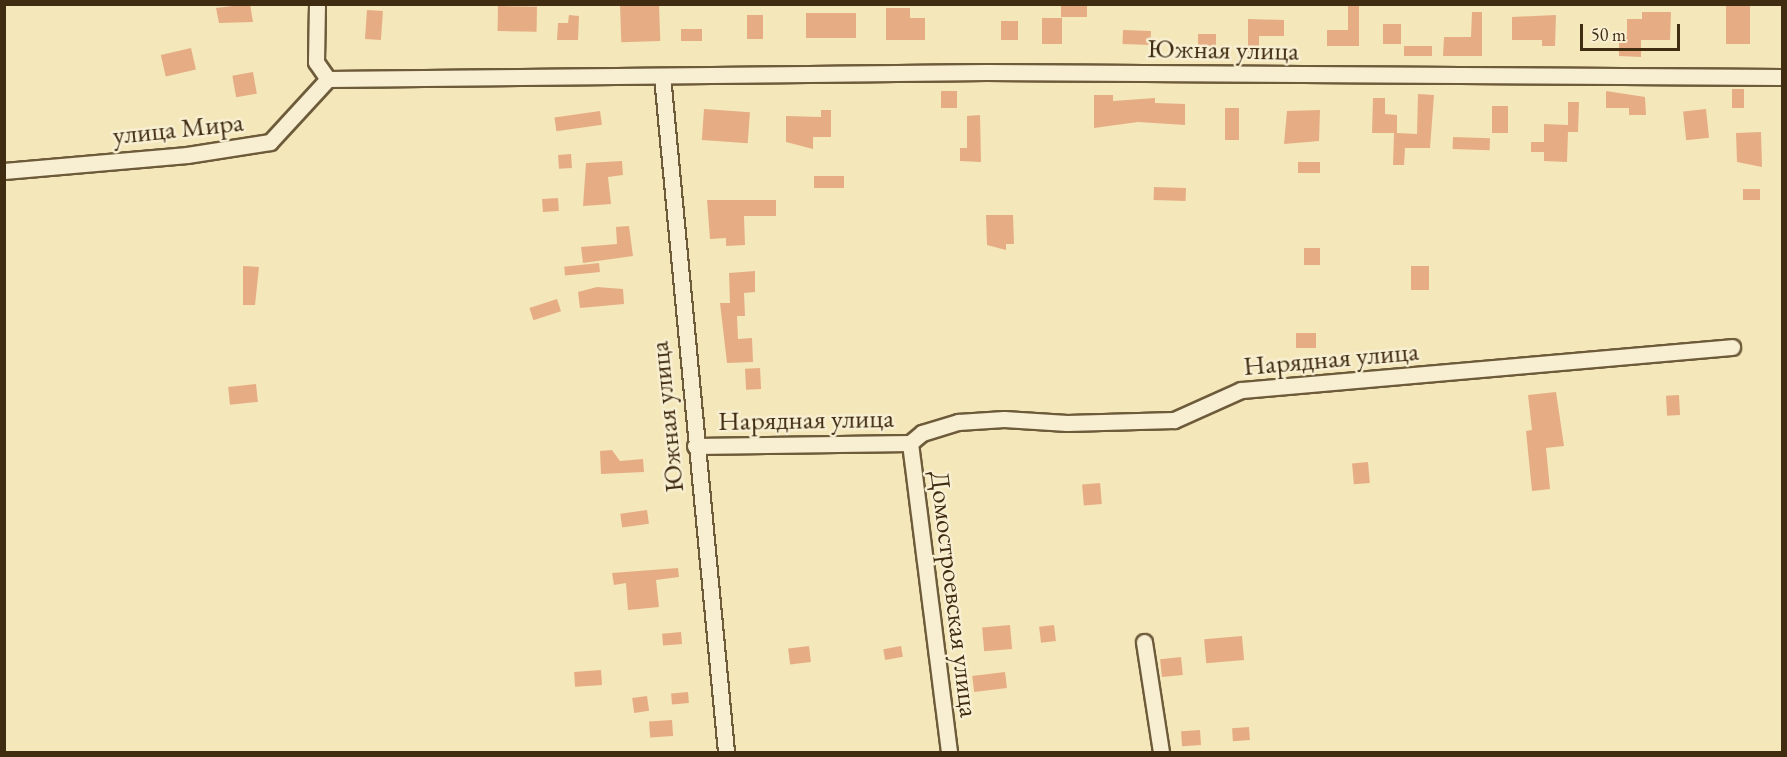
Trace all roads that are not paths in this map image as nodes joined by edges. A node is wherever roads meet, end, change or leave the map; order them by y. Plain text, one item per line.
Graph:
1 (317, 4) edge
2 (662, 76) junction
3 (1782, 76) edge
4 (328, 79) junction
5 (4, 171) edge
6 (1732, 347) dead end
7 (910, 443) junction
8 (694, 446) junction
9 (1144, 642) dead end
10 (726, 753) edge
11 (949, 753) edge
12 (1161, 753) edge

1 - 4 street
2 - 3 street, Южная улица
2 - 4 street, Южная улица
2 - 8 street, Южная улица
4 - 5 street, улица Мира
6 - 7 street, Нарядная улица
7 - 8 street, Нарядная улица
7 - 11 street, Домостроевская улица
8 - 10 street, Южная улица
9 - 12 street

